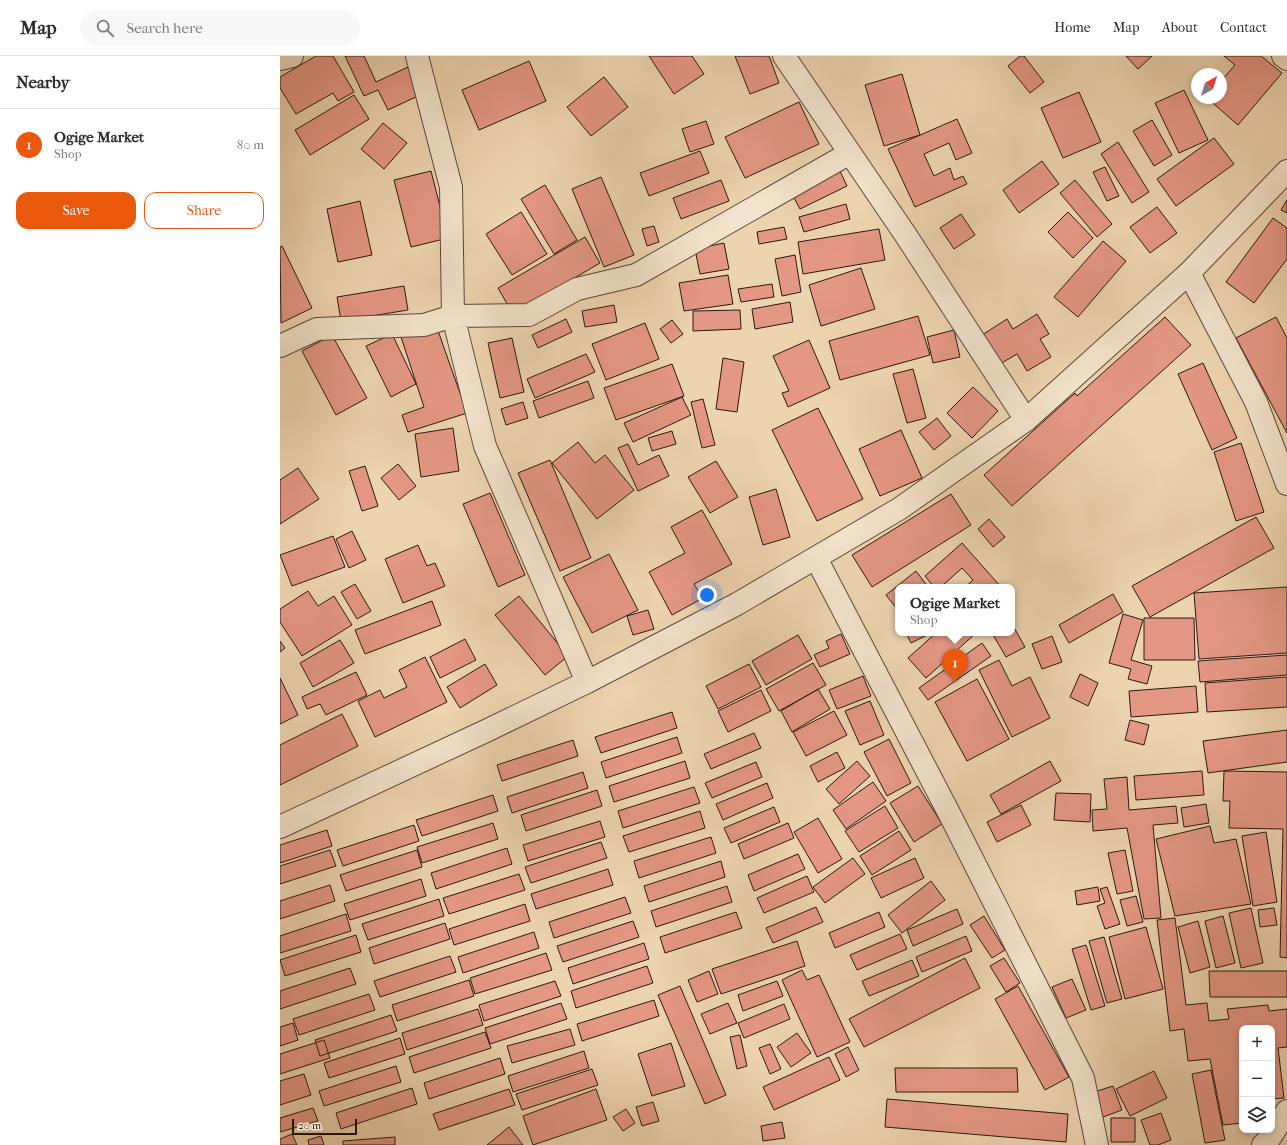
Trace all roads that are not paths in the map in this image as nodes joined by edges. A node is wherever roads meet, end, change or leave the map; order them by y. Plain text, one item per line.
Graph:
1 (292, 56) edge
2 (417, 56) edge
3 (784, 56) edge
4 (1283, 56) edge
5 (280, 59) edge
6 (1287, 59) edge
7 (850, 153) junction
8 (1287, 171) edge
9 (1189, 273) junction
10 (453, 316) junction
11 (280, 346) edge
12 (1026, 420) junction
13 (1287, 484) edge
14 (816, 558) junction
15 (587, 682) junction
16 (280, 827) edge
17 (1287, 1111) edge
18 (1097, 1145) edge
19 (1263, 1145) edge

1 - 5 street
2 - 10 street
3 - 7 street
4 - 6 street
7 - 10 street
7 - 12 street
8 - 9 street
9 - 12 street
9 - 13 street
10 - 11 street
10 - 15 street
12 - 14 street
14 - 15 street
14 - 18 street
15 - 16 street
17 - 19 street

